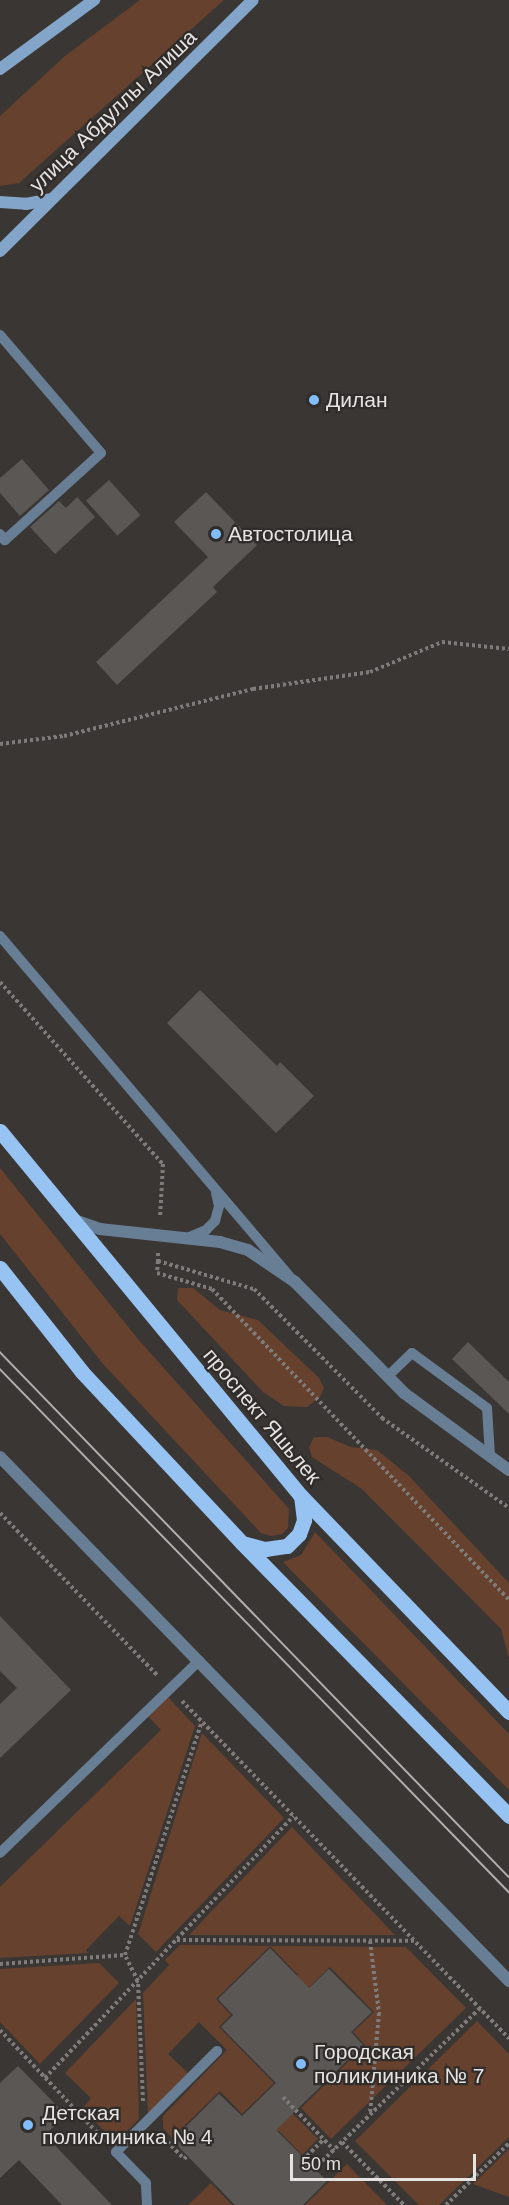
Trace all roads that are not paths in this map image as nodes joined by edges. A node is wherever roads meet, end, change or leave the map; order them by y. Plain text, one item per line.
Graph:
1 (94, 0) edge
2 (253, 0) edge
3 (0, 68) edge
4 (51, 199) junction
5 (0, 202) edge
6 (0, 251) edge
7 (0, 335) edge
8 (0, 534) edge
9 (0, 936) edge
10 (0, 1131) edge
11 (216, 1190) junction
12 (69, 1218) junction
13 (187, 1238) junction
14 (0, 1268) edge
15 (295, 1282) junction
16 (388, 1376) junction
17 (0, 1456) edge
18 (490, 1456) junction
19 (509, 1470) edge
20 (301, 1496) junction
21 (242, 1544) junction
22 (199, 1661) junction
23 (509, 1712) edge
24 (509, 1816) edge
25 (1, 1852) edge
26 (509, 1981) edge
27 (217, 2051) dead end
28 (147, 2205) edge

1 - 3 main road
2 - 4 main road, улица Абдуллы Алиша
4 - 5 main road
4 - 6 main road, улица Абдуллы Алиша
7 - 8 lane
9 - 11 lane
10 - 12 main road, проспект Яшьлек
11 - 13 lane
11 - 15 lane
12 - 13 street
12 - 20 main road, проспект Яшьлек
13 - 15 street
14 - 21 main road
15 - 16 street
16 - 18 street
16 - 18 lane
17 - 22 street
18 - 19 street
20 - 21 main road
20 - 23 main road, проспект Яшьлек
21 - 24 main road
22 - 25 lane
22 - 26 street
27 - 28 lane

